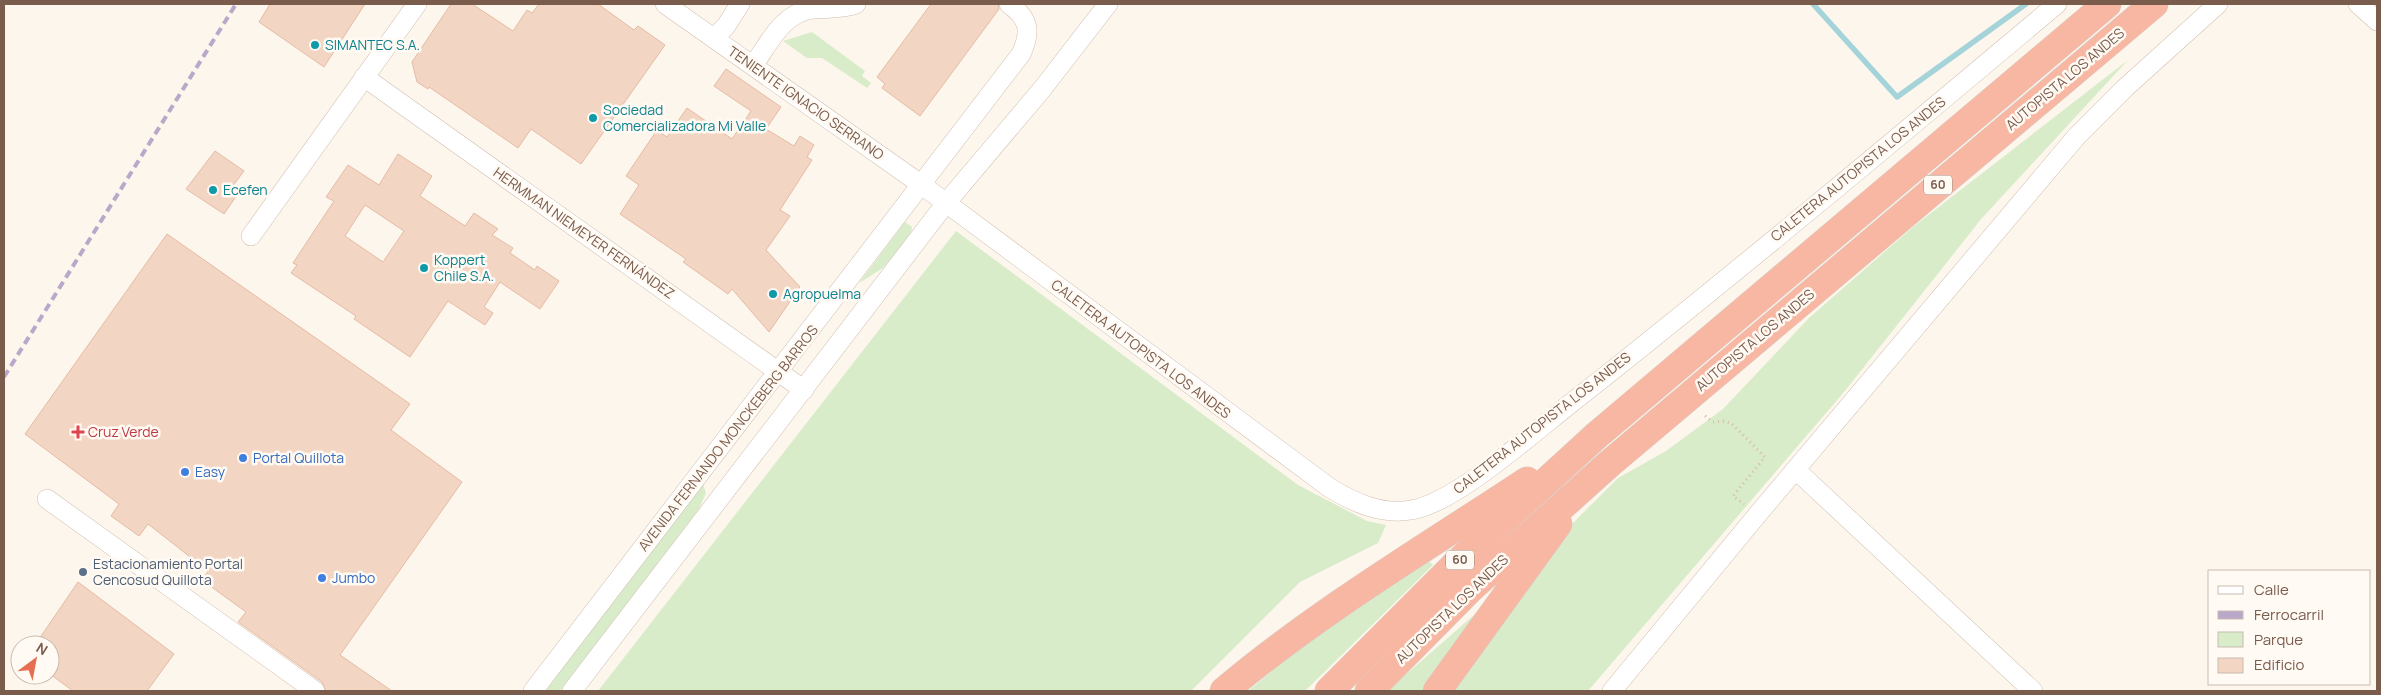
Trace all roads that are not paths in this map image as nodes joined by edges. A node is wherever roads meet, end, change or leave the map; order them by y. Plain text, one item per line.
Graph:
1 (417, 4) edge
2 (666, 4) edge
3 (740, 4) edge
4 (856, 4) edge
5 (1009, 4) edge
6 (1108, 4) edge
7 (2057, 4) edge
8 (2107, 4) edge
9 (2154, 4) edge
10 (2218, 4) edge
11 (2358, 4) edge
12 (2377, 21) edge
13 (714, 38) junction
14 (753, 66) junction
15 (364, 77) junction
16 (922, 185) junction
17 (946, 203) junction
18 (251, 236) dead end
19 (779, 371) junction
20 (804, 390) junction
21 (1597, 434) junction
22 (1609, 464) junction
23 (1796, 470) junction
24 (47, 499) dead end
25 (315, 691) edge
26 (533, 691) edge
27 (572, 691) edge
28 (1224, 691) edge
29 (1329, 691) edge
30 (1369, 691) edge
31 (1438, 691) edge
32 (1612, 691) edge
33 (2033, 691) edge

1 - 15 street
2 - 13 street, TENIENTE IGNACIO SERRANO
3 - 13 street
4 - 14 street
5 - 16 street, AVENIDA FERNANDO MONCKEBERG BARROS
6 - 17 street
7 - 17 street, CALETERA AUTOPISTA LOS ANDES
8 - 21 highway, AUTOPISTA LOS ANDES / 60
9 - 22 highway, AUTOPISTA LOS ANDES / 60
10 - 23 street
11 - 12 street
13 - 14 street, TENIENTE IGNACIO SERRANO
14 - 16 street, TENIENTE IGNACIO SERRANO
15 - 18 street
15 - 19 street, HERMMAN NIEMEYER FERNÁNDEZ
16 - 17 street, TENIENTE IGNACIO SERRANO
16 - 19 street, AVENIDA FERNANDO MONCKEBERG BARROS
17 - 20 street
19 - 20 street, HERMMAN NIEMEYER FERNÁNDEZ
19 - 26 street, AVENIDA FERNANDO MONCKEBERG BARROS
20 - 27 street
21 - 28 highway
21 - 29 highway, AUTOPISTA LOS ANDES / 60
22 - 30 highway, AUTOPISTA LOS ANDES / 60
22 - 31 highway
23 - 32 street
23 - 33 street
24 - 25 street

